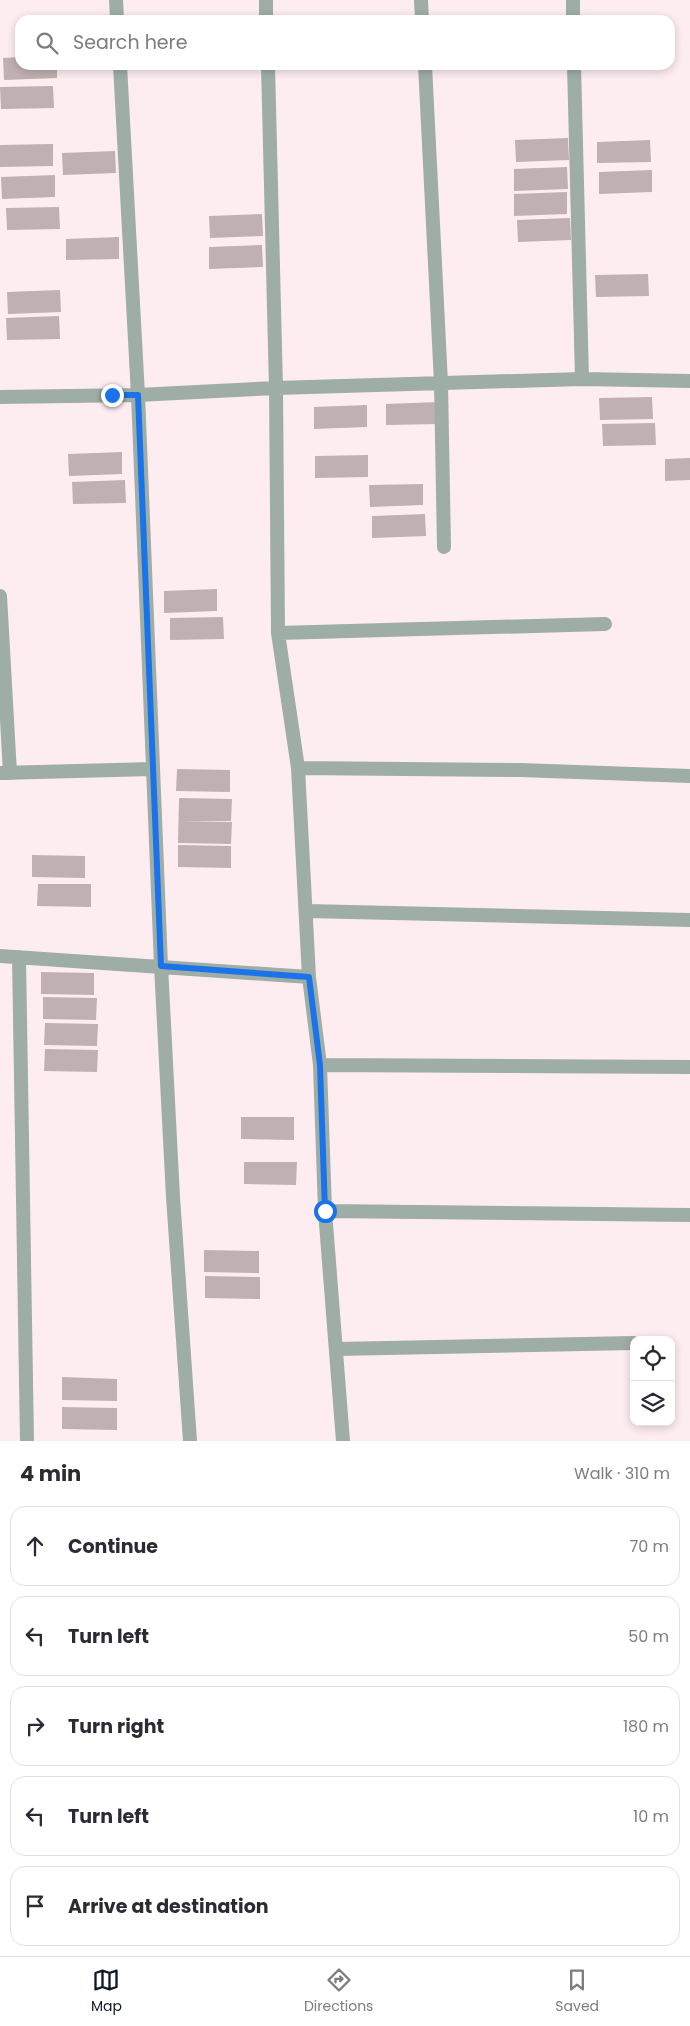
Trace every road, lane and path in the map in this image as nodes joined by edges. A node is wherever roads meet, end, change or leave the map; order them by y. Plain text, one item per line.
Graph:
1 (116, 0) edge
2 (266, 0) edge
3 (421, 0) edge
4 (573, 0) edge
5 (117, 15) edge
6 (266, 15) edge
7 (422, 15) edge
8 (573, 15) edge
9 (120, 70) edge
10 (268, 70) edge
11 (424, 70) edge
12 (574, 70) edge
13 (582, 379) junction
14 (690, 381) edge
15 (441, 384) junction
16 (276, 388) junction
17 (138, 395) junction
18 (0, 397) edge
19 (444, 547) dead end
20 (0, 596) edge
21 (605, 624) dead end
22 (278, 633) junction
23 (298, 768) junction
24 (153, 769) junction
25 (5, 773) edge
26 (690, 776) edge
27 (307, 911) junction
28 (690, 920) edge
29 (0, 956) edge
30 (19, 957) junction
31 (161, 966) junction
32 (309, 977) junction
33 (320, 1065) junction
34 (690, 1067) edge
35 (325, 1211) junction
36 (690, 1215) edge
37 (630, 1343) edge
38 (336, 1349) junction
39 (27, 1441) edge
40 (190, 1441) edge
41 (343, 1441) edge

1 - 5 street
2 - 6 street
3 - 7 street
4 - 8 street
9 - 17 street
10 - 16 street
11 - 15 street
12 - 13 street
13 - 14 street
13 - 15 street
15 - 16 street
15 - 19 street
16 - 17 street
16 - 22 street
17 - 18 street
17 - 24 street
20 - 25 street
21 - 22 street
22 - 23 street
23 - 26 street
23 - 27 street
24 - 25 street
24 - 31 street
27 - 28 street
27 - 32 street
29 - 30 street
30 - 31 street
30 - 39 street
31 - 32 street
31 - 40 street
32 - 33 street
33 - 34 street
33 - 35 street
35 - 36 street
35 - 38 street
37 - 38 street
38 - 41 street

